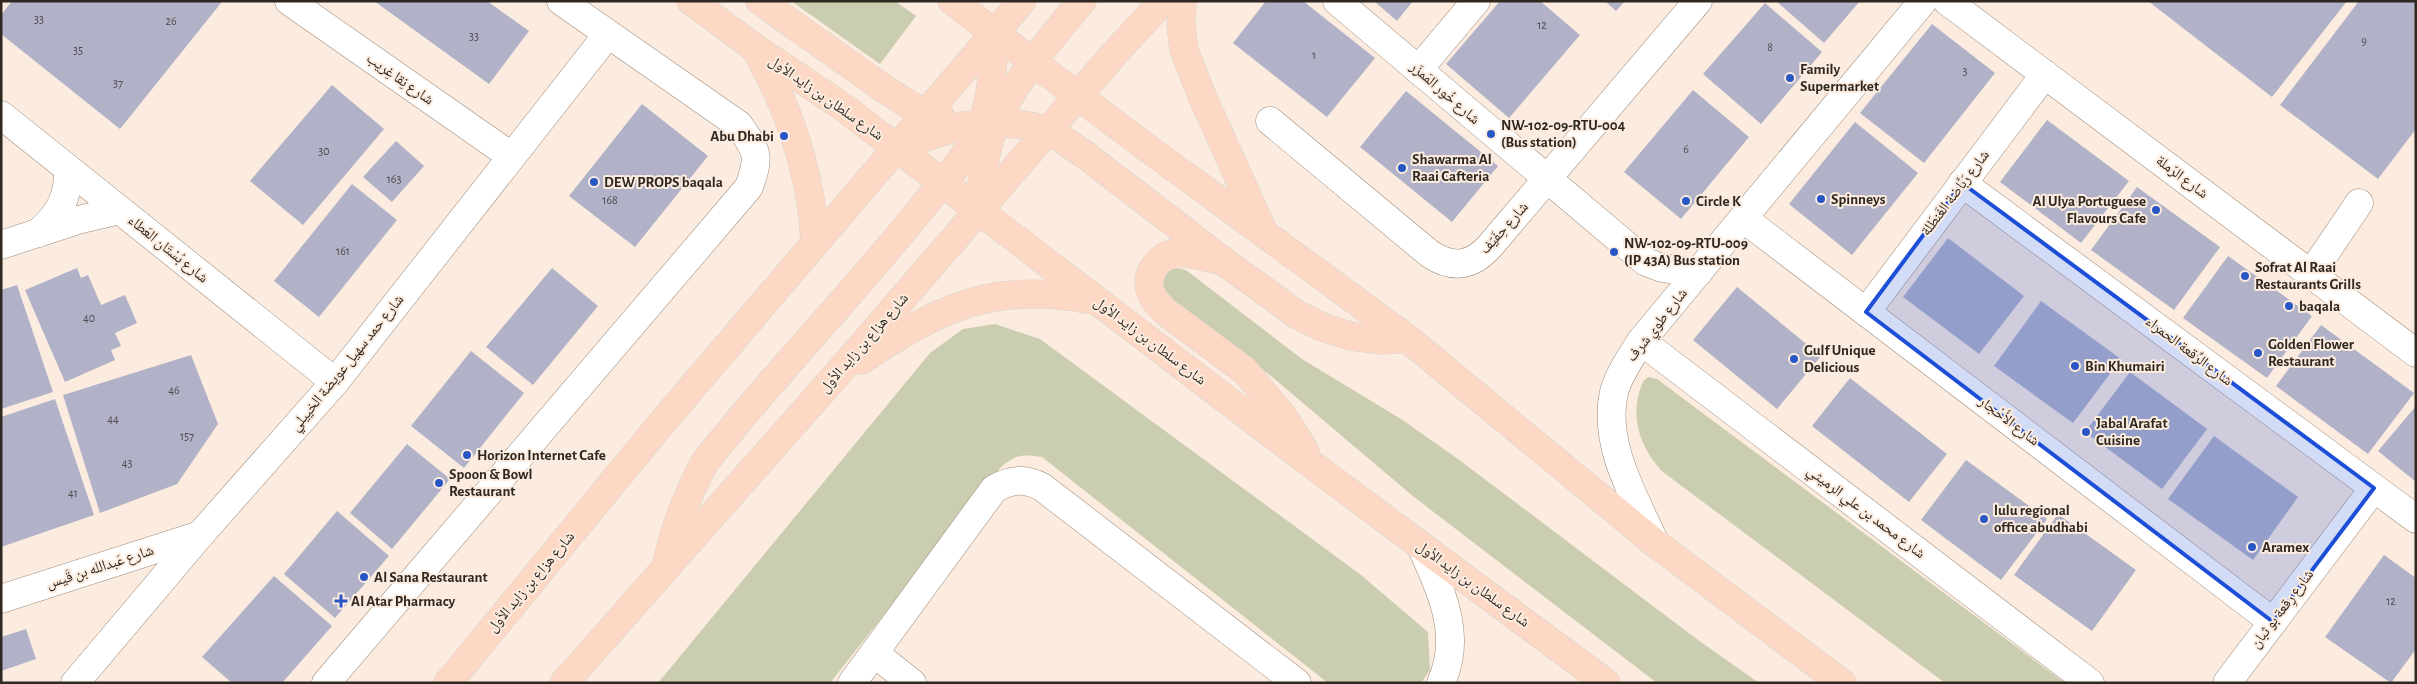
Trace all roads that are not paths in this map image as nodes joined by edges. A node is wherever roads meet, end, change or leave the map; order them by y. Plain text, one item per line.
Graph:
1 (288, 1) edge
2 (561, 1) edge
3 (691, 1) edge
4 (760, 1) edge
5 (952, 1) edge
6 (1022, 1) edge
7 (1082, 1) edge
8 (1164, 1) edge
9 (1182, 1) edge
10 (1337, 1) edge
11 (1476, 1) edge
12 (1698, 1) edge
13 (1923, 1) edge
14 (1947, 1) edge
15 (994, 33) junction
16 (608, 34) junction
17 (755, 48) junction
18 (1034, 63) junction
19 (1418, 70) junction
20 (2045, 74) junction
21 (1078, 96) junction
22 (924, 114) junction
23 (1, 115) edge
24 (1270, 121) dead end
25 (989, 122) junction
26 (1049, 130) junction
27 (896, 147) junction
28 (511, 156) junction
29 (68, 169) junction
30 (1547, 180) junction
31 (942, 182) junction
32 (1962, 183) junction
33 (2359, 204) dead end
34 (120, 210) junction
35 (979, 210) junction
36 (1744, 219) junction
37 (1264, 232) junction
38 (38, 233) junction
39 (815, 242) junction
40 (1, 245) edge
41 (1646, 262) junction
42 (1226, 263) junction
43 (1698, 273) junction
44 (2311, 274) junction
45 (1098, 300) junction
46 (1866, 312) junction
47 (1664, 314) junction
48 (1408, 339) junction
49 (1641, 341) junction
50 (2416, 353) edge
51 (832, 380) junction
52 (335, 382) junction
53 (1315, 467) junction
54 (2374, 488) junction
55 (2416, 519) edge
56 (200, 535) junction
57 (1655, 543) junction
58 (1421, 546) junction
59 (666, 567) junction
60 (1, 599) edge
61 (2273, 622) junction
62 (598, 644) junction
63 (874, 654) junction
64 (75, 683) edge
65 (326, 683) edge
66 (448, 683) edge
67 (564, 683) edge
68 (584, 683) edge
69 (852, 683) edge
70 (912, 683) edge
71 (1297, 683) edge
72 (1441, 683) edge
73 (1606, 683) edge
74 (1842, 683) edge
75 (2090, 683) edge
76 (2227, 683) edge

1 - 28 street, شارع نِقا غِريب
2 - 16 street
3 - 17 main road, شارع سلطان بن زايد الأول
4 - 22 main road
5 - 15 main road
6 - 15 main road, شارع هزاع بن زايد الأول
7 - 18 main road
8 - 21 main road, شارع هزاع بن زايد الأول
9 - 37 main road
10 - 19 street, شارع خُور المَمزَر
11 - 19 street
12 - 30 street, شارع حِفَيّف
13 - 36 street, شارع طوي شرف
14 - 20 street, شارع الرّملة
15 - 18 main road
15 - 22 main road, شارع هزاع بن زايد الأول
15 - 25 main road
16 - 28 street, شارع حمد سهيل عويضة الخييلي
16 - 65 street
17 - 27 main road, شارع سلطان بن زايد الأول
17 - 39 main road
18 - 21 main road
18 - 25 main road
19 - 30 street, شارع خُور المَمزَر
20 - 32 street, شارع رَبَّاضة الغَنطَلة
20 - 44 street, شارع الرّملة
21 - 25 main road
21 - 26 main road, شارع هزاع بن زايد الأول
21 - 37 main road
22 - 25 main road
22 - 27 main road, شارع هزاع بن زايد الأول
23 - 29 street, شارع بُسْتَان العَطاء
24 - 30 street, شارع حِفَيّف
25 - 26 main road
25 - 27 main road
25 - 31 main road
25 - 35 main road
26 - 35 main road, شارع هزاع بن زايد الأول
26 - 42 main road
27 - 31 main road, شارع سلطان بن زايد الأول
27 - 39 main road, شارع هزاع بن زايد الأول
28 - 52 street, شارع حمد سهيل عويضة الخييلي
29 - 34 street, شارع بُسْتَان العَطاء
29 - 38 street
30 - 41 street, شارع خُور المَمزَر
31 - 35 main road, شارع سلطان بن زايد الأول
31 - 59 main road
32 - 46 street, شارع رَبَّاضة الغَنطَلة
32 - 54 street, شارع الرِّقعة الحمراء
33 - 44 street
34 - 38 street
34 - 52 street, شارع بُسْتَان العَطاء
35 - 45 main road, شارع سلطان بن زايد الأول
35 - 51 main road, شارع هزاع بن زايد الأول
36 - 43 street, شارع طوي شرف
36 - 46 street, شارع الأَحْجار
37 - 48 main road
38 - 40 street
39 - 66 main road, شارع هزاع بن زايد الأول
41 - 43 street, شارع خُور المَمزَر
41 - 47 street, شارع خُور المَمزَر
42 - 48 main road
42 - 53 main road
43 - 47 street, شارع طوي شرف
44 - 50 street, شارع الرّملة
45 - 51 main road
45 - 53 main road, شارع سلطان بن زايد الأول
46 - 61 street, شارع الأَحْجار
47 - 49 street, شارع طوي شرف
48 - 57 main road
49 - 57 street, شارع طوي شرف
49 - 75 street, شارع محمد بن علي الرميثي
51 - 59 main road, شارع هزاع بن زايد الأول
52 - 56 street, شارع حمد سهيل عويضة الخييلي
53 - 58 main road, شارع سلطان بن زايد الأول
54 - 55 street, شارع الرِّقعة الحمراء
54 - 61 street, شارع رِقعة بو ثبان
56 - 60 street, شارع عَبدالله بن قَيس
56 - 64 street, شارع حمد سهيل عويضة الخييلي
57 - 74 main road
58 - 72 street
58 - 73 main road, شارع سلطان بن زايد الأول
59 - 62 main road, شارع هزاع بن زايد الأول
61 - 76 street, شارع رِقعة بو ثبان
62 - 67 main road, شارع هزاع بن زايد الأول
62 - 68 street
63 - 69 street
63 - 70 street
63 - 71 street

